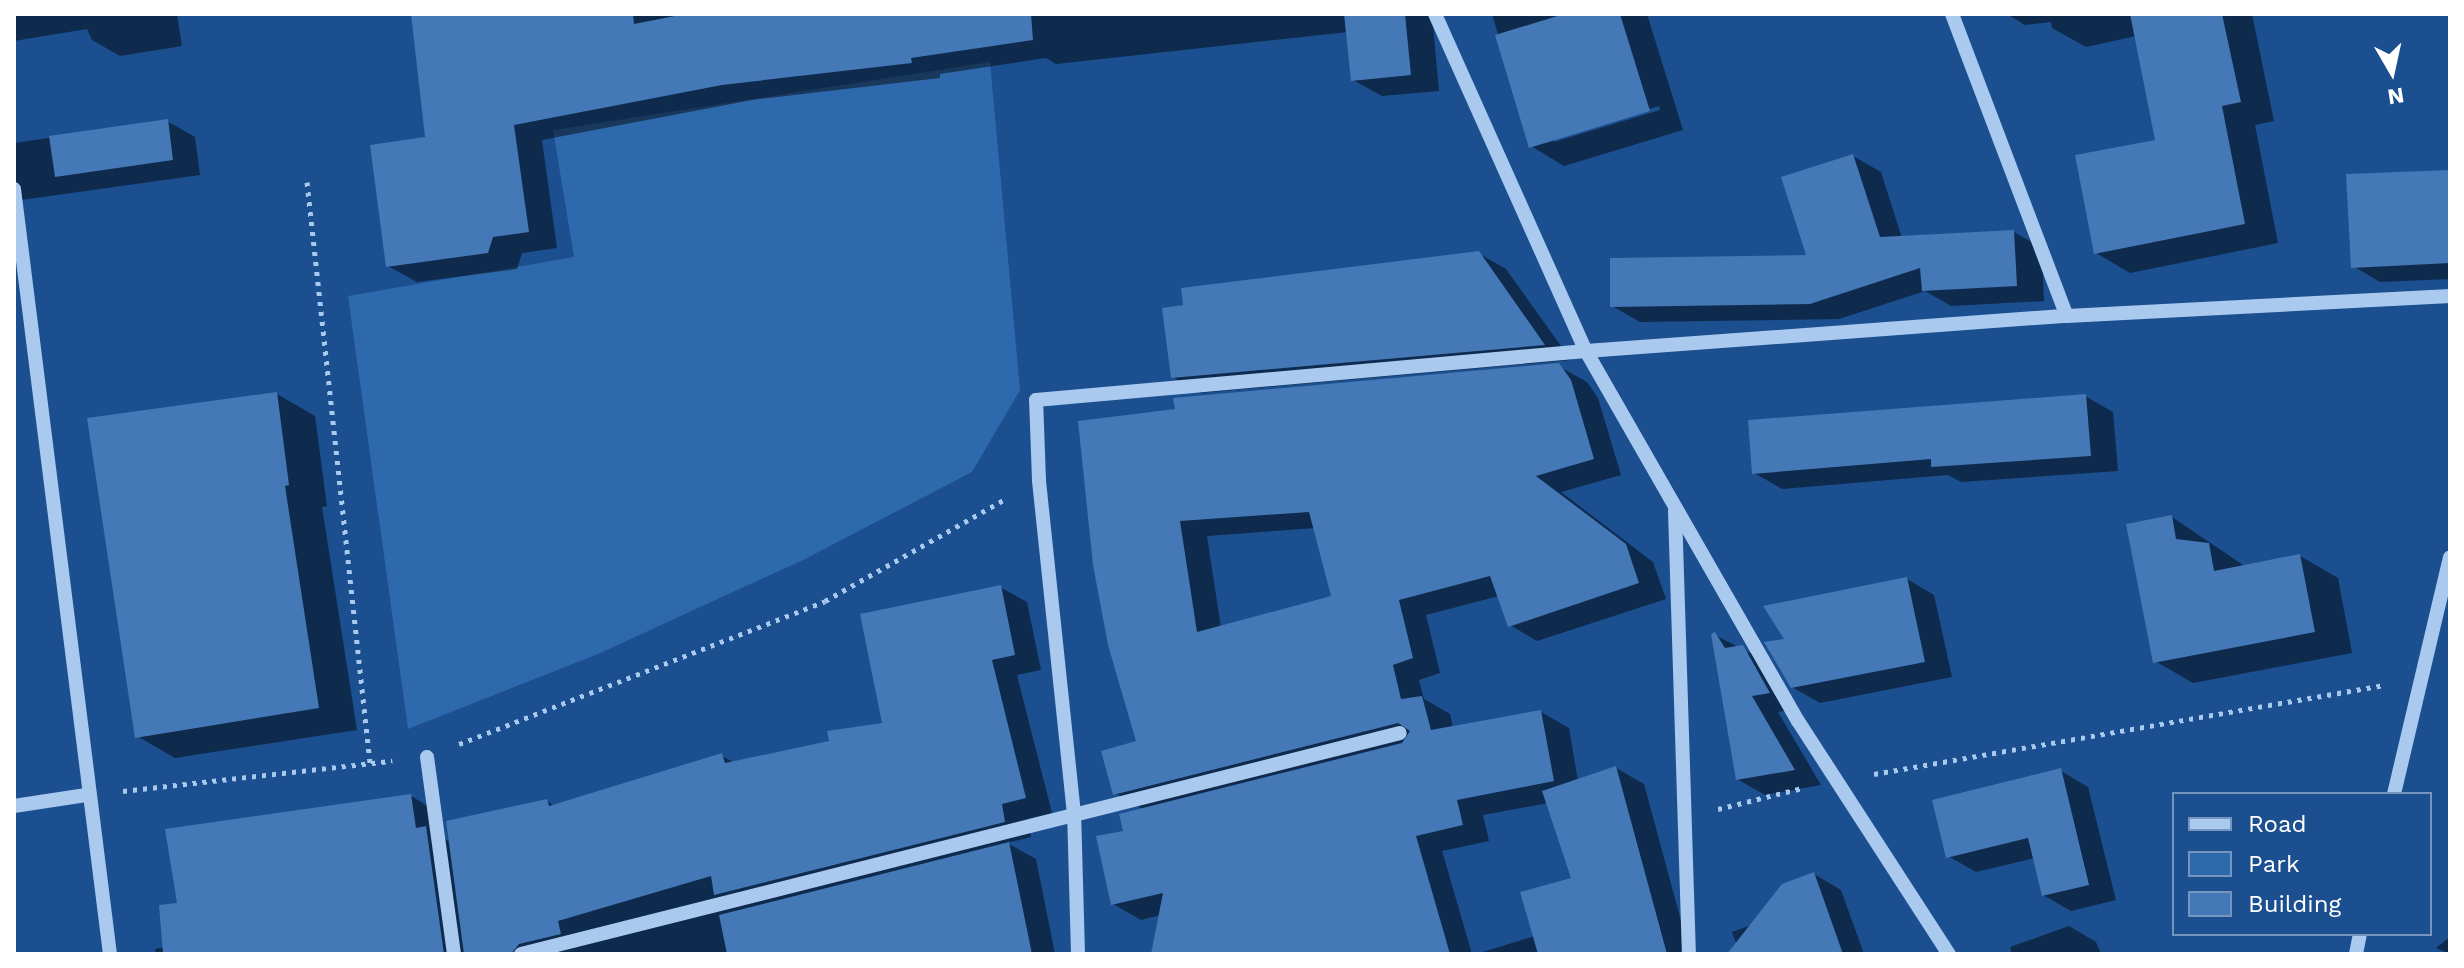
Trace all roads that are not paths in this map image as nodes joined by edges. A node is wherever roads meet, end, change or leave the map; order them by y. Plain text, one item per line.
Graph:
1 (1435, 14) edge
2 (1952, 14) edge
3 (14, 189) edge
4 (2450, 296) edge
5 (2067, 316) junction
6 (1586, 351) junction
7 (1675, 508) junction
8 (2450, 558) edge
9 (1400, 733) dead end
10 (427, 757) road end
11 (2394, 792) edge
12 (86, 795) junction
13 (14, 806) edge
14 (1074, 814) junction
15 (110, 954) edge
16 (454, 954) edge
17 (521, 954) edge
18 (1078, 954) edge
19 (1689, 954) edge
20 (1949, 954) edge

1 - 6 street
2 - 5 street
3 - 12 street
4 - 5 street
5 - 6 street
6 - 7 street
6 - 14 street
7 - 19 street
7 - 20 street
8 - 11 street
9 - 14 street
10 - 16 street
12 - 13 street
12 - 15 street
14 - 17 street
14 - 18 street

